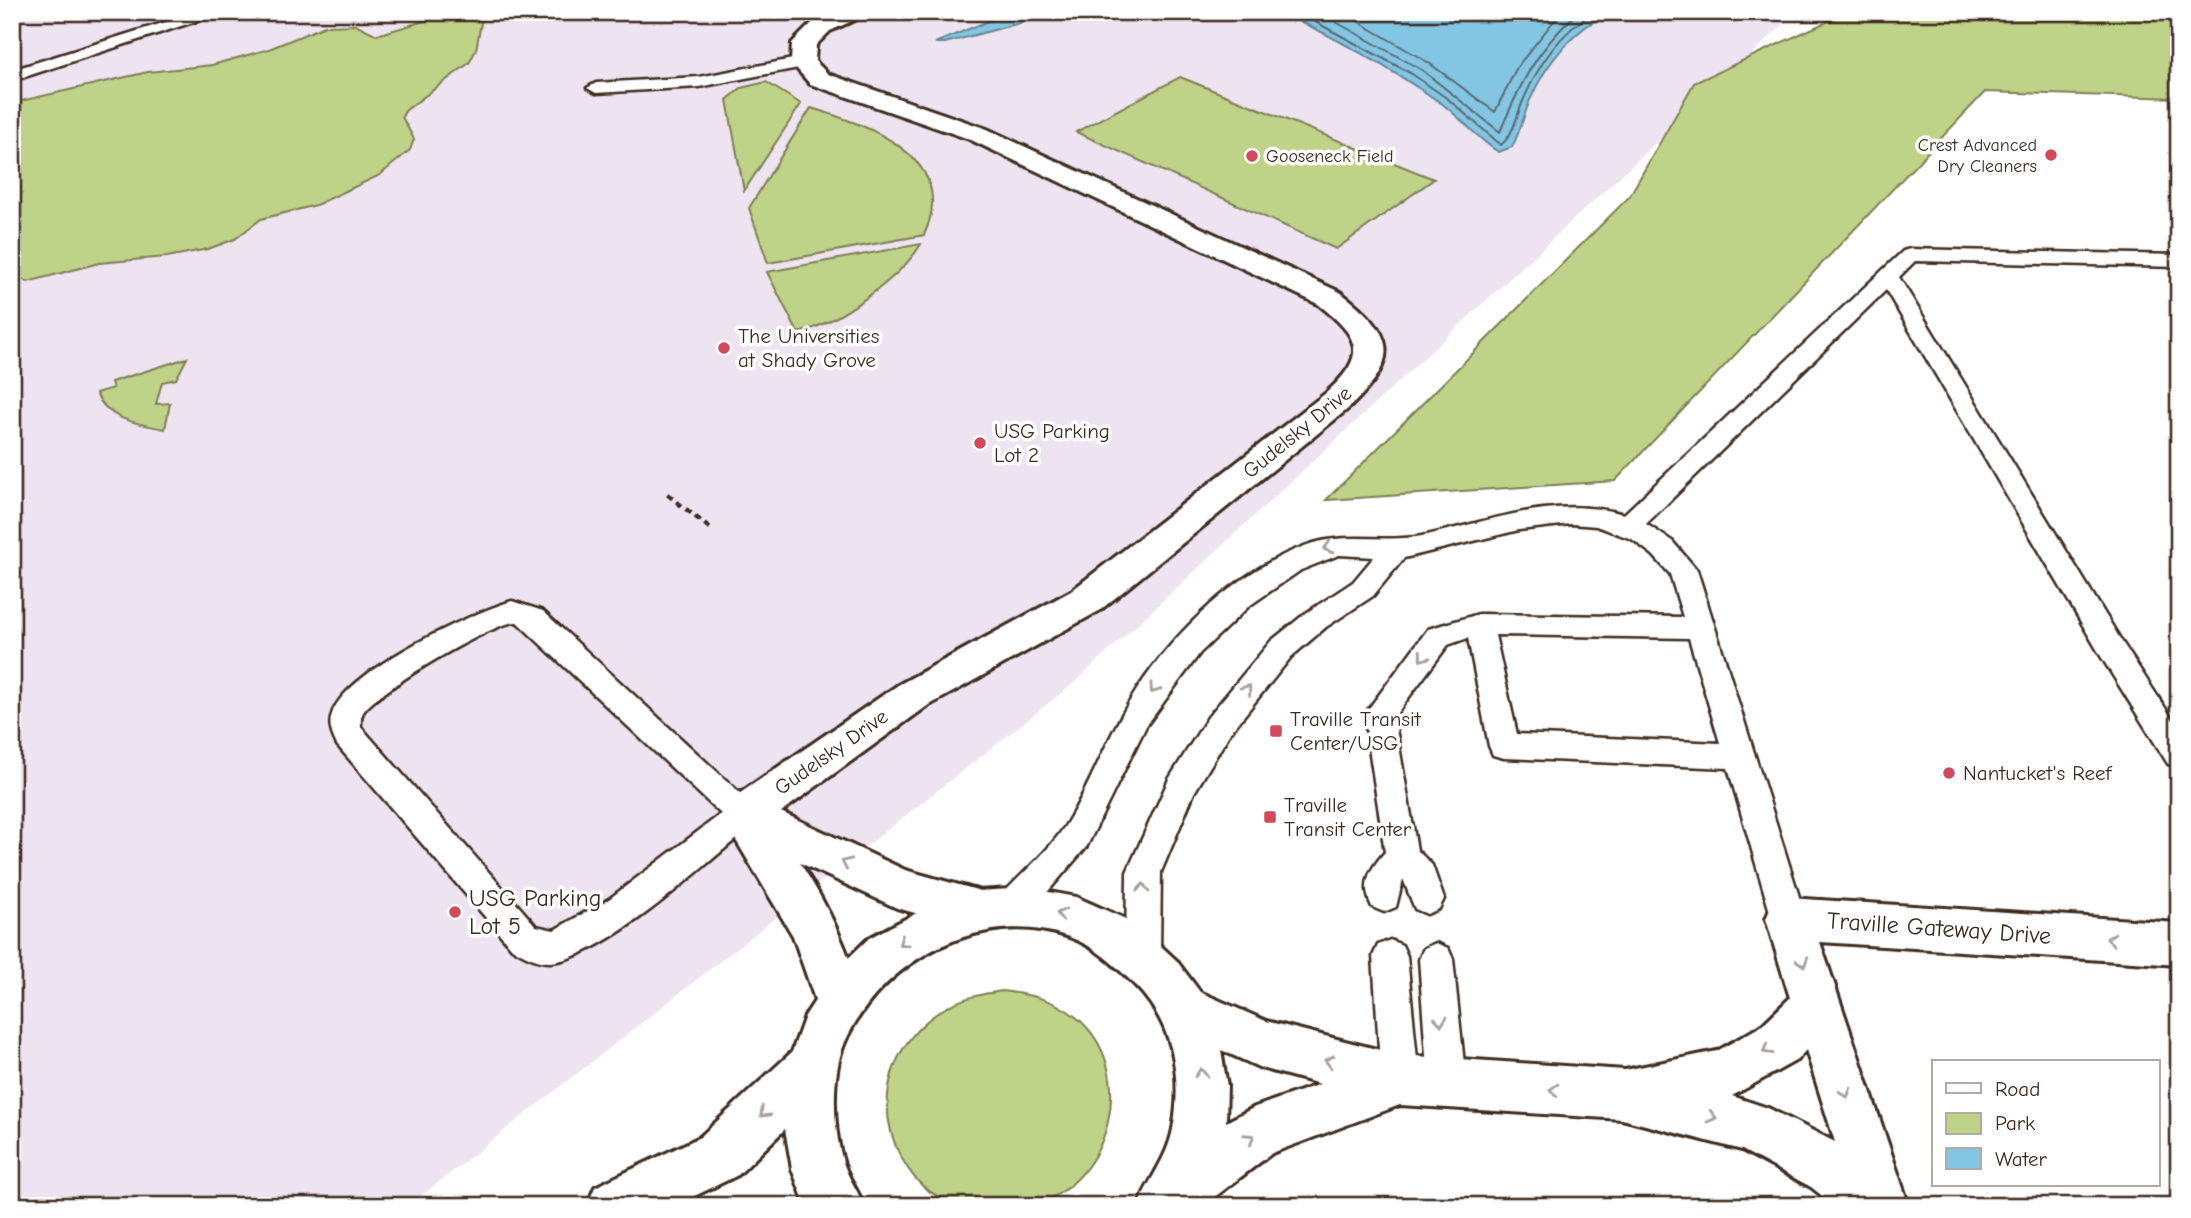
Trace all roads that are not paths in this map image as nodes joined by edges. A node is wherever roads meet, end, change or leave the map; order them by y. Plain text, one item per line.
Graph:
1 (216, 12) edge
2 (853, 12) edge
3 (803, 62) junction
4 (12, 76) edge
5 (596, 89) dead end
6 (2179, 261) edge
7 (1888, 276) junction
8 (1628, 526) junction
9 (1395, 550) junction
10 (1479, 624) junction
11 (1701, 628) junction
12 (2179, 755) edge
13 (1741, 756) junction
14 (743, 815) junction
15 (1402, 856) junction
16 (1384, 897) dead end
17 (1427, 899) dead end
18 (996, 909) junction
19 (1789, 919) junction
20 (2179, 944) edge
21 (1143, 956) junction
22 (1390, 956) dead end
23 (1436, 959) dead end
24 (839, 1004) junction
25 (1817, 1004) junction
26 (1183, 1008) junction
27 (813, 1066) junction
28 (1424, 1081) junction
29 (1622, 1094) junction
30 (1171, 1199) edge
31 (614, 1206) edge
32 (837, 1206) edge
33 (1880, 1206) edge

1 - 4 lane
2 - 3 street
3 - 5 lane
3 - 14 street, Gudelsky Drive
6 - 7 lane
7 - 8 lane
7 - 12 lane
8 - 9 lane
8 - 11 lane
9 -> 18 lane
21 -> 9 lane
10 - 11 lane
10 - 13 lane
10 -> 15 lane
11 - 13 lane
13 - 19 lane
14 - 14 lane
18 -> 14 street, Gudelsky Drive
14 - 24 street
15 - 16 lane
15 - 17 lane
21 -> 18 street
18 -> 24 street
20 -> 19 street, Traville Gateway Drive
19 -> 25 street, Traville Gateway Drive
21 - 26 street
22 - 28 lane
23 -> 28 lane
24 - 27 street
25 -> 29 street, Traville Gateway Drive
25 -> 33 street, Traville Gateway Drive
28 -> 26 street, Traville Gateway Drive
30 -> 26 street
27 -> 31 street
27 - 32 street
29 -> 28 street, Traville Gateway Drive
30 -> 28 street, Traville Gateway Drive
29 -> 33 street, Traville Gateway Drive

